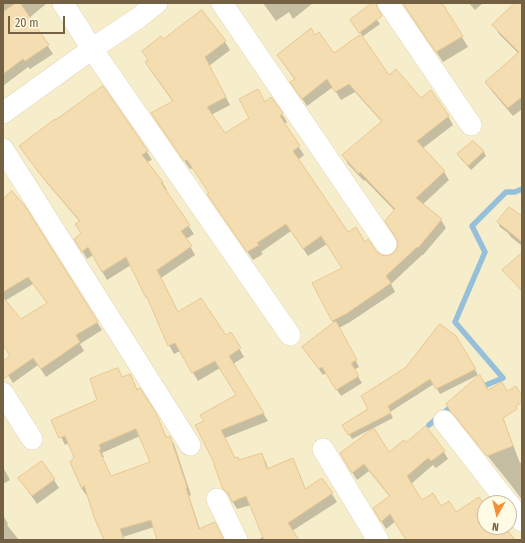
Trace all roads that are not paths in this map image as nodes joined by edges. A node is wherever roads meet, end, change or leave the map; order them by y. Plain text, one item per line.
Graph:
1 (63, 3) edge
2 (157, 3) edge
3 (222, 3) edge
4 (388, 3) edge
5 (92, 49) junction
6 (3, 113) edge
7 (471, 125) dead end
8 (3, 149) edge
9 (386, 244) dead end
10 (290, 335) dead end
11 (3, 392) edge
12 (444, 421) dead end
13 (32, 439) dead end
14 (190, 445) dead end
15 (323, 449) dead end
16 (501, 495) edge
17 (217, 499) dead end
18 (237, 540) edge
19 (378, 540) edge

1 - 5 street
2 - 5 street
3 - 9 street
4 - 7 street
5 - 6 street
5 - 10 street
8 - 14 street
11 - 13 street
12 - 16 street
15 - 19 street
17 - 18 street

